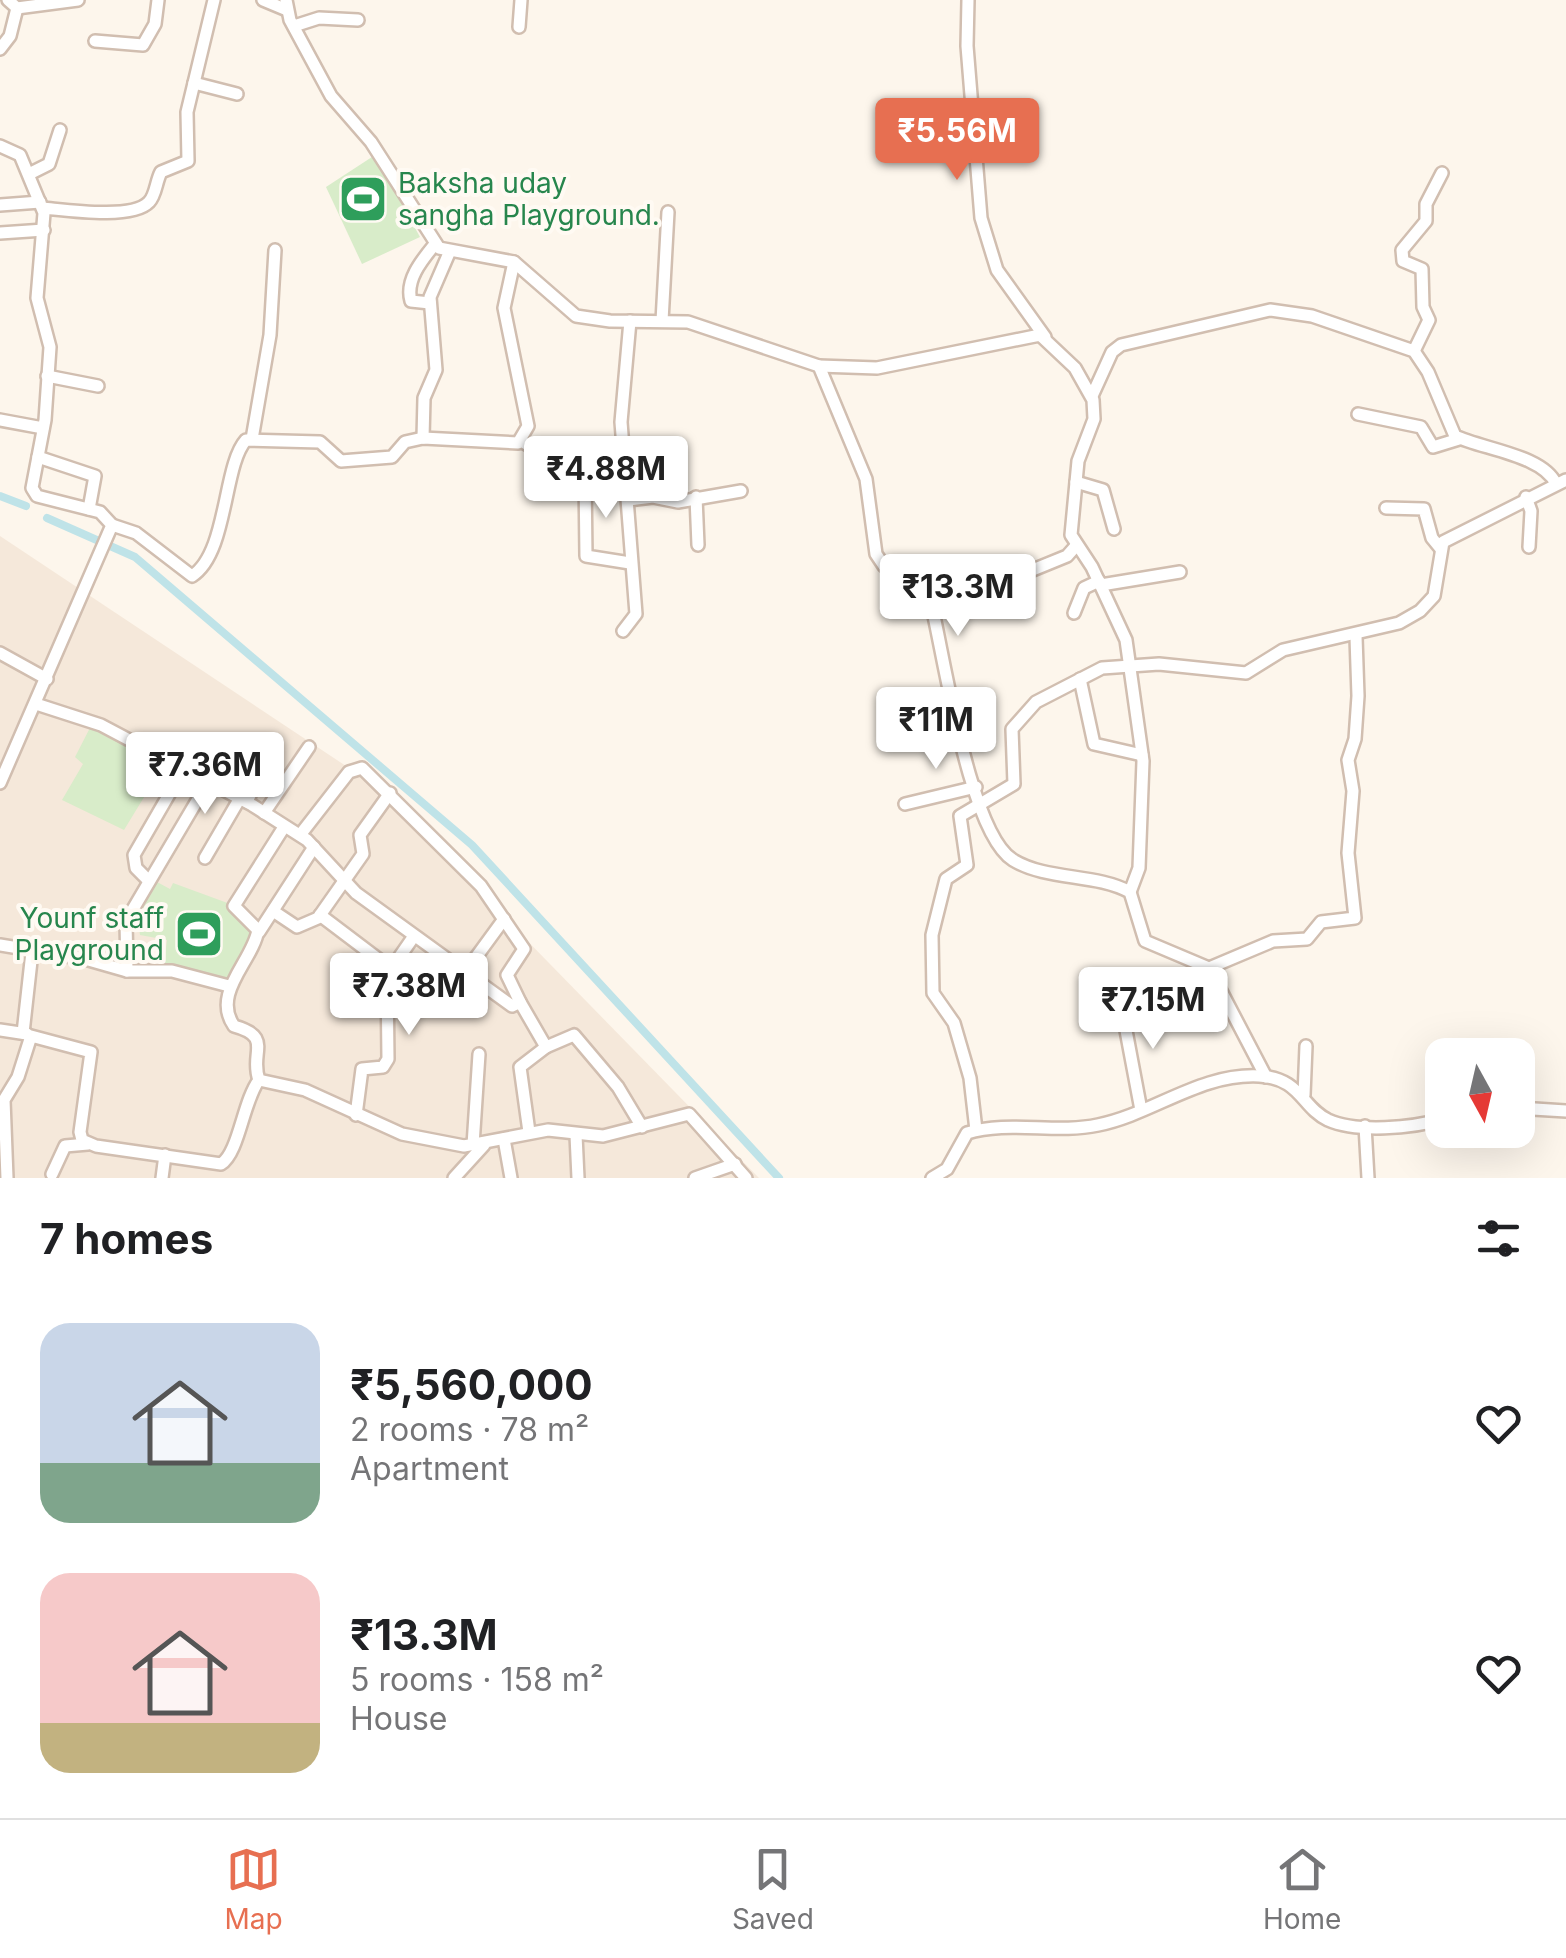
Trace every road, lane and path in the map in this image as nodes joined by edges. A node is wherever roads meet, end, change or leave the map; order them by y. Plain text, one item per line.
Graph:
1 (78, 0) edge
2 (158, 0) edge
3 (214, 0) edge
4 (264, 0) edge
5 (521, 0) edge
6 (968, 0) edge
7 (64, 2) edge
8 (13, 4) edge
9 (286, 5) edge
10 (358, 20) dead end
11 (294, 26) junction
12 (519, 27) dead end
13 (95, 41) dead end
14 (0, 49) edge
15 (194, 83) junction
16 (238, 94) dead end
17 (60, 130) dead end
18 (0, 146) edge
19 (1442, 173) dead end
20 (28, 174) junction
21 (0, 205) edge
22 (41, 205) junction
23 (668, 212) dead end
24 (44, 230) junction
25 (0, 233) edge
26 (435, 244) junction
27 (275, 250) dead end
28 (449, 252) junction
29 (514, 262) junction
30 (430, 303) junction
31 (662, 320) junction
32 (630, 321) junction
33 (1045, 336) junction
34 (1414, 352) junction
35 (819, 366) junction
36 (46, 376) junction
37 (98, 386) dead end
38 (1092, 396) junction
39 (1358, 414) dead end
40 (0, 420) edge
41 (43, 428) junction
42 (422, 438) junction
43 (252, 439) junction
44 (1459, 439) junction
45 (520, 441) junction
46 (38, 457) junction
47 (628, 474) junction
48 (585, 476) junction
49 (1076, 482) junction
50 (1561, 482) edge
51 (741, 490) dead end
52 (696, 497) junction
53 (1526, 497) junction
54 (628, 500) junction
55 (88, 508) junction
56 (1386, 508) dead end
57 (112, 528) junction
58 (1114, 529) dead end
59 (698, 545) dead end
60 (1075, 547) junction
61 (1529, 547) dead end
62 (1441, 549) junction
63 (630, 564) junction
64 (1180, 572) dead end
65 (1013, 578) dead end
66 (1100, 583) junction
67 (1074, 613) dead end
68 (623, 632) dead end
69 (1356, 637) junction
70 (0, 652) edge
71 (1129, 666) junction
72 (47, 679) junction
73 (1080, 679) junction
74 (36, 704) junction
75 (226, 747) dead end
76 (309, 747) dead end
77 (1142, 755) junction
78 (184, 770) junction
79 (208, 782) junction
80 (0, 783) edge
81 (976, 787) junction
82 (390, 793) junction
83 (244, 800) junction
84 (980, 802) junction
85 (905, 804) dead end
86 (264, 813) junction
87 (284, 827) junction
88 (300, 835) junction
89 (314, 847) junction
90 (205, 858) dead end
91 (343, 880) junction
92 (149, 881) junction
93 (1130, 892) junction
94 (273, 911) junction
95 (320, 915) junction
96 (504, 919) junction
97 (258, 932) junction
98 (414, 936) junction
99 (0, 945) edge
100 (32, 952) junction
101 (390, 968) junction
102 (1209, 968) junction
103 (466, 970) junction
104 (128, 971) junction
105 (229, 986) junction
106 (520, 1002) junction
107 (1121, 1004) dead end
108 (0, 1030) edge
109 (27, 1034) junction
110 (1306, 1046) dead end
111 (546, 1047) junction
112 (480, 1054) dead end
113 (1266, 1077) junction
114 (259, 1080) junction
115 (1304, 1095) junction
116 (1535, 1109) edge
117 (1141, 1110) junction
118 (1566, 1111) edge
119 (356, 1116) junction
120 (1425, 1121) edge
121 (1365, 1126) junction
122 (642, 1127) junction
123 (976, 1130) junction
124 (528, 1132) junction
125 (576, 1135) junction
126 (504, 1139) junction
127 (88, 1144) junction
128 (478, 1145) junction
129 (165, 1154) junction
130 (221, 1164) junction
131 (735, 1164) junction
132 (52, 1174) dead end
133 (7, 1178) edge
134 (162, 1178) edge
135 (221, 1178) edge
136 (454, 1178) edge
137 (511, 1178) edge
138 (578, 1178) edge
139 (695, 1178) edge
140 (746, 1178) edge
141 (932, 1178) edge
142 (1368, 1178) edge

1 - 7 street
2 - 13 street
3 - 15 street
4 - 9 street
5 - 12 street
6 - 33 street
7 - 8 street
8 - 14 street
9 - 11 street
10 - 11 street
11 - 26 street
15 - 16 street
15 - 22 street
17 - 20 street
18 - 20 street
19 - 34 street
20 - 22 street
21 - 22 street
22 - 24 street
23 - 31 street
24 - 25 street
24 - 36 street
26 - 28 street
26 - 30 street
27 - 43 street
28 - 29 street
28 - 30 street
29 - 32 street
29 - 45 street
30 - 42 street
31 - 32 street
31 - 35 street
32 - 47 street
33 - 35 street
33 - 38 street
34 - 38 street
34 - 44 street
35 - 81 street
36 - 37 street
36 - 41 street
38 - 49 street
39 - 44 street
40 - 41 street
41 - 46 street
42 - 43 street
42 - 45 street
43 - 57 street
44 - 50 street
45 - 48 street
46 - 55 street
46 - 55 street
47 - 48 street
47 - 54 street
48 - 63 street
49 - 58 street
49 - 60 street
50 - 53 street
51 - 52 street
52 - 54 street
52 - 59 street
53 - 61 street
53 - 62 street
54 - 63 street
55 - 57 street
56 - 62 street
57 - 72 street
60 - 65 street
60 - 66 street
62 - 69 street
63 - 68 street
64 - 66 street
66 - 67 street
66 - 71 street
69 - 71 street
69 - 102 street
70 - 72 street
71 - 73 street
71 - 77 street
72 - 74 street
73 - 77 street
73 - 84 street
74 - 78 street
74 - 80 street
75 - 83 street
76 - 86 street
77 - 93 street
78 - 79 street
78 - 92 street
79 - 83 street
79 - 92 street
81 - 84 street
81 - 85 street
82 - 88 street
82 - 91 street
82 - 96 street
83 - 86 street
83 - 90 street
84 - 93 street
84 - 123 street
86 - 87 street
87 - 88 street
87 - 97 street
88 - 89 street
89 - 91 street
89 - 94 street
91 - 95 street
91 - 98 street
92 - 104 street
93 - 102 street
94 - 95 street
94 - 97 street
95 - 101 street
96 - 103 street
96 - 106 street
97 - 105 street
98 - 101 street
98 - 103 street
99 - 100 street
100 - 104 street
100 - 109 street
101 - 119 street
102 - 113 street
103 - 106 street
104 - 105 street
105 - 114 street
106 - 111 street
107 - 117 street
108 - 109 street
109 - 127 street
109 - 133 street
110 - 115 street
111 - 122 street
111 - 124 street
112 - 128 street
113 - 115 street
113 - 117 street
114 - 119 street
114 - 130 street
115 - 121 street
116 - 118 street
117 - 123 street
119 - 128 street
120 - 121 street
121 - 142 street
122 - 125 street
122 - 131 street
123 - 141 street
124 - 125 street
124 - 126 street
125 - 138 street
126 - 128 street
126 - 137 street
127 - 129 street
127 - 132 street
128 - 136 street
129 - 130 street
129 - 134 street
130 - 135 street
131 - 139 street
131 - 140 street

